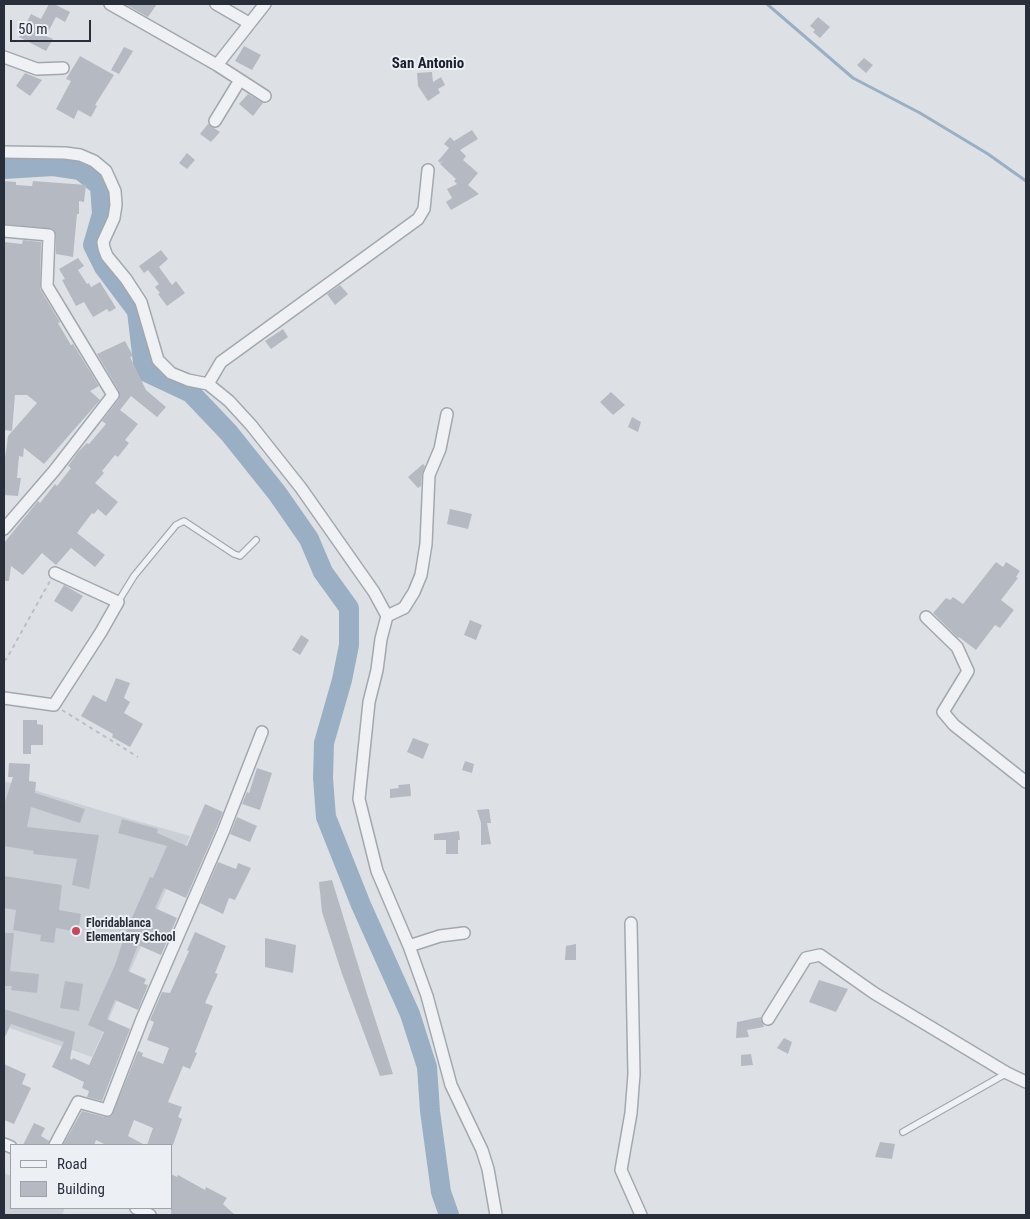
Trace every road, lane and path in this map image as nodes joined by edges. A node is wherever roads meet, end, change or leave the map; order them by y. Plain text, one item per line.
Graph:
1 (110, 4) edge
2 (216, 4) edge
3 (265, 4) edge
4 (249, 22) junction
5 (4, 57) edge
6 (217, 65) junction
7 (63, 68) dead end
8 (240, 80) junction
9 (265, 96) dead end
10 (215, 121) dead end
11 (4, 152) edge
12 (428, 170) dead end
13 (4, 231) edge
14 (208, 384) junction
15 (446, 414) dead end
16 (4, 529) edge
17 (256, 540) dead end
18 (55, 573) joint
19 (118, 602) junction
20 (388, 616) junction
21 (926, 617) dead end
22 (4, 661) edge
23 (4, 698) edge
24 (54, 705) junction
25 (262, 732) dead end
26 (138, 757) dead end
27 (1026, 782) edge
28 (632, 923) dead end
29 (464, 933) dead end
30 (409, 946) junction
31 (768, 1019) dead end
32 (1007, 1073) junction
33 (1026, 1082) edge
34 (903, 1132) dead end
35 (56, 1144) edge
36 (138, 1209) edge
37 (150, 1215) edge
38 (496, 1215) edge
39 (641, 1215) edge

1 - 6 street
2 - 4 street
3 - 4 street
4 - 6 street
5 - 7 street
6 - 8 street
8 - 9 street
8 - 10 street
11 - 14 street
12 - 14 street
13 - 16 street
14 - 20 street
15 - 20 street
17 - 19 lane
18 - 19 street
18 - 22 path
19 - 24 street
20 - 30 street
21 - 27 street
23 - 24 street
24 - 26 path
25 - 35 street
28 - 39 street
29 - 30 street
30 - 38 street
31 - 32 street
32 - 33 street
32 - 34 lane
36 - 37 street

